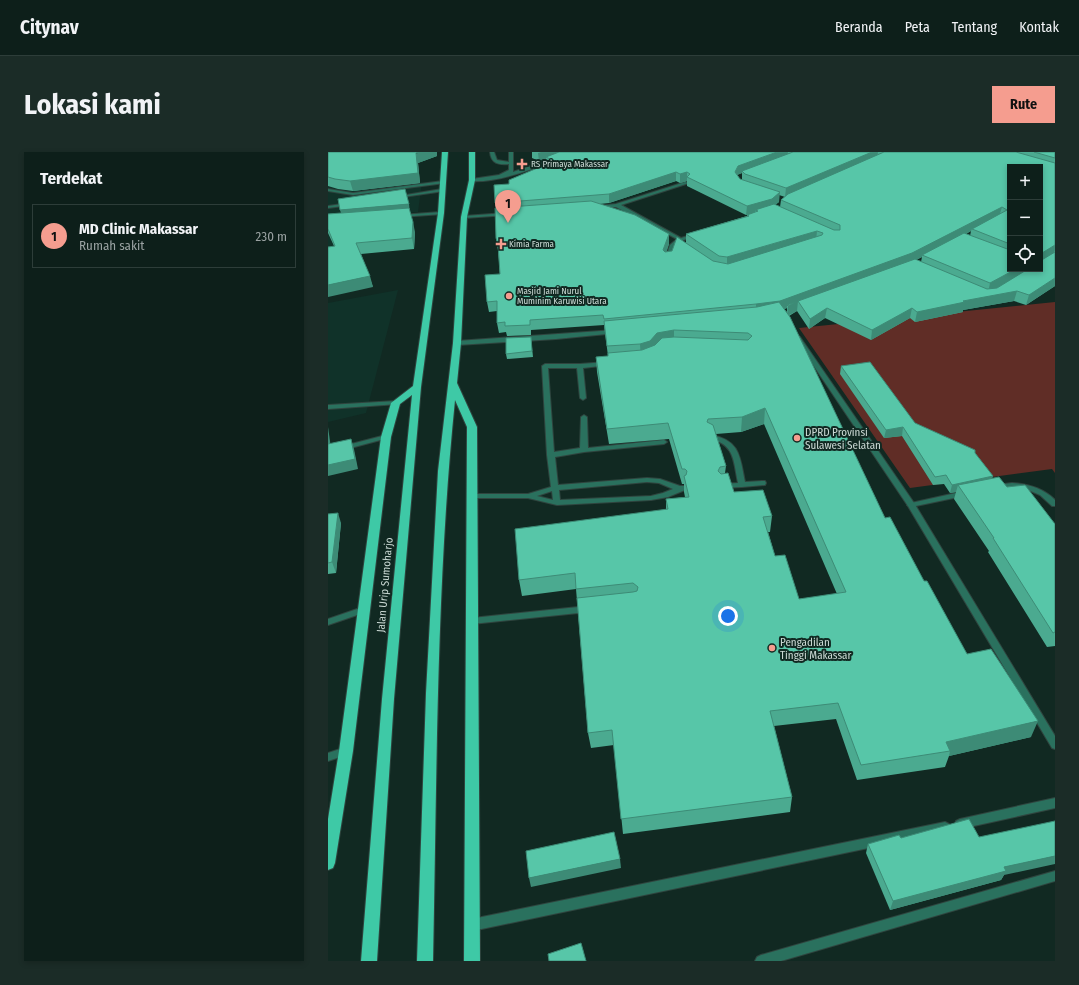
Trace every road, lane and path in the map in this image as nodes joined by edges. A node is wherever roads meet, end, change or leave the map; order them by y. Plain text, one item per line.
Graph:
1 (445, 152) edge
2 (472, 152) edge
3 (492, 152) edge
4 (511, 152) edge
5 (575, 152) edge
6 (511, 162) junction
7 (491, 179) junction
8 (472, 180) junction
9 (443, 182) junction
10 (687, 183) edge
11 (328, 190) edge
12 (442, 190) junction
13 (389, 198) edge
14 (358, 203) edge
15 (617, 205) junction
16 (594, 207) edge
17 (328, 208) edge
18 (440, 213) junction
19 (510, 214) edge
20 (396, 217) edge
21 (464, 217) junction
22 (701, 232) edge
23 (678, 240) junction
24 (685, 247) edge
25 (668, 260) edge
26 (625, 331) edge
27 (795, 333) edge
28 (457, 343) junction
29 (611, 364) edge
30 (580, 366) junction
31 (452, 382) junction
32 (417, 387) junction
33 (583, 398) dead end
34 (396, 403) junction
35 (328, 407) edge
36 (584, 417) dead end
37 (386, 437) junction
38 (711, 438) edge
39 (664, 442) edge
40 (584, 450) junction
41 (328, 452) edge
42 (551, 455) junction
43 (762, 483) dead end
44 (742, 484) junction
45 (723, 486) edge
46 (556, 488) junction
47 (990, 488) edge
48 (976, 491) edge
49 (471, 496) junction
50 (528, 496) junction
51 (557, 504) junction
52 (1055, 504) edge
53 (911, 505) junction
54 (596, 608) edge
55 (363, 610) junction
56 (472, 621) junction
57 (328, 622) edge
58 (1055, 744) edge
59 (346, 751) junction
60 (328, 757) edge
61 (1055, 804) edge
62 (328, 863) edge
63 (1055, 876) edge
64 (472, 925) junction
65 (369, 961) edge
66 (425, 961) edge
67 (472, 961) edge
68 (761, 961) edge

1 - 9 highway, Jalan Urip Sumoharjo
2 - 8 highway
3 - 6 street
4 - 6 street
5 - 7 street
6 - 7 street
7 - 8 street
8 - 21 highway
9 - 11 street
9 - 12 highway, Jalan Urip Sumoharjo
10 - 15 street
12 - 13 street
12 - 18 highway, Jalan Urip Sumoharjo
14 - 17 street
15 - 16 street
15 - 23 street
18 - 20 street
18 - 32 highway, Jalan Urip Sumoharjo
19 - 21 street
21 - 28 highway
22 - 23 street
23 - 24 street
23 - 25 street
26 - 28 street
27 - 53 street
28 - 31 highway
29 - 30 street
30 - 33 street
30 - 42 street
31 - 49 highway
31 - 66 highway
32 - 34 highway
32 - 65 highway, Jalan Urip Sumoharjo
34 - 35 street
34 - 37 highway
36 - 40 street
37 - 41 street
37 - 55 highway
38 - 44 street
39 - 40 street
40 - 42 street
42 - 46 street
43 - 44 street
44 - 45 street
46 - 50 street
46 - 51 street
46 - 51 street
47 - 52 street
48 - 53 street
49 - 50 street
49 - 56 highway
50 - 51 street
53 - 58 street
54 - 56 street
55 - 57 street
55 - 59 highway
56 - 64 highway
59 - 60 street
59 - 62 highway
61 - 64 street
63 - 68 street
64 - 67 highway

